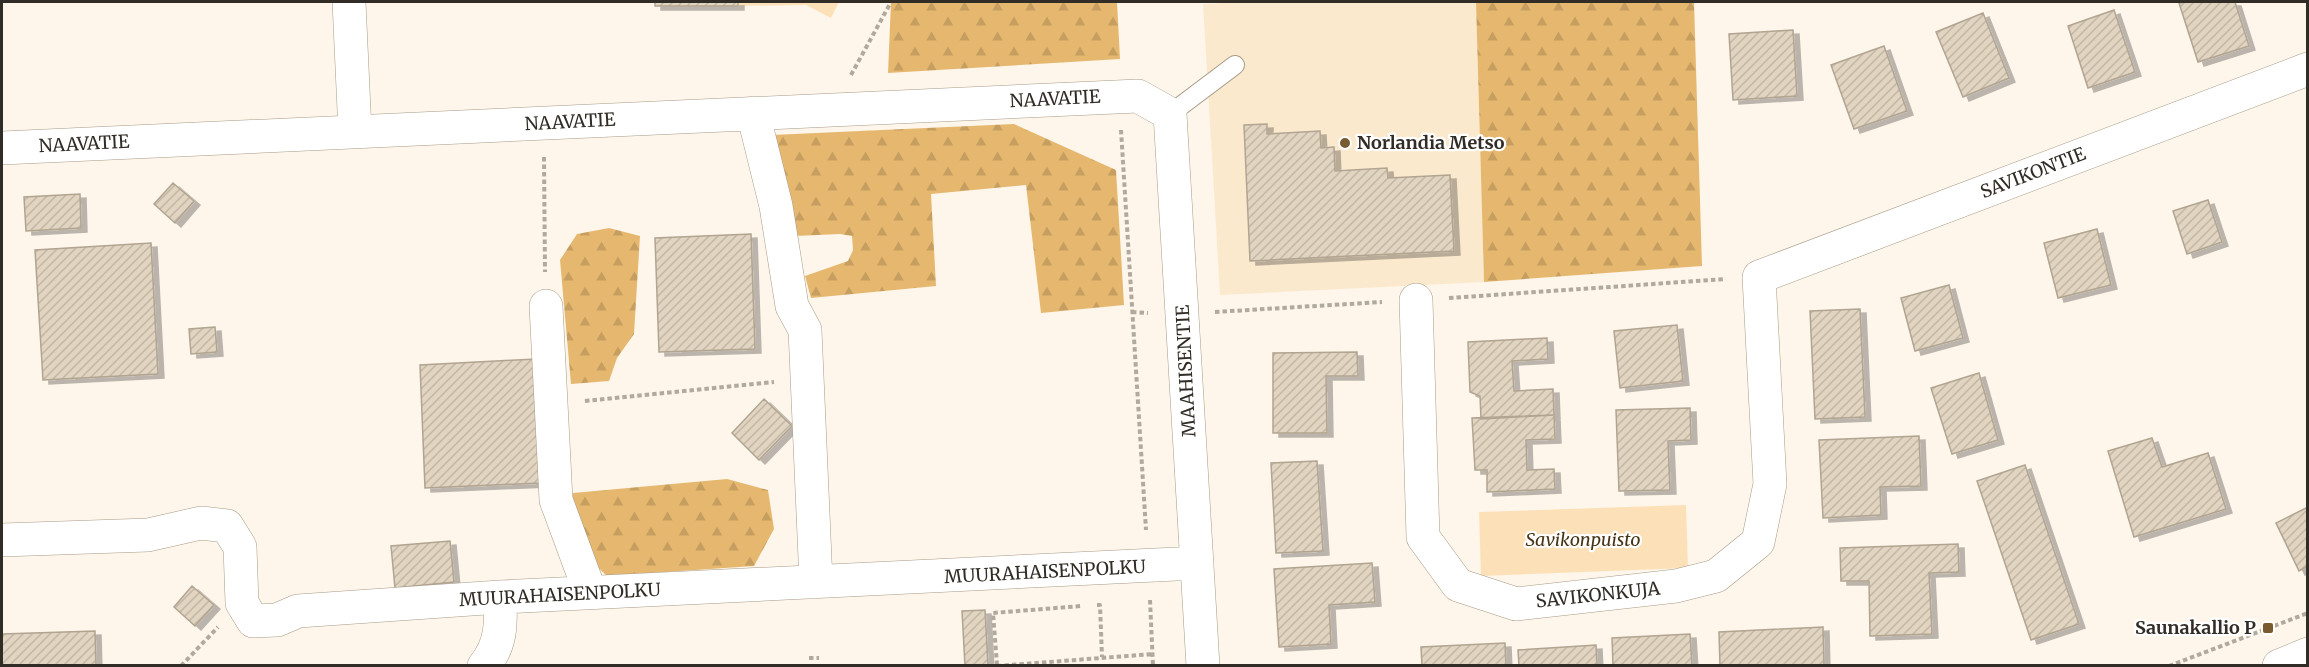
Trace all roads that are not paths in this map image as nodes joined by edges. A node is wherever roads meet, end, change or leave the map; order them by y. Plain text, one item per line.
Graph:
1 (349, 2) edge
2 (1235, 65) dead end
3 (2307, 69) edge
4 (753, 113) junction
5 (1170, 114) junction
6 (355, 132) junction
7 (2, 148) edge
8 (1760, 277) joint
9 (1416, 300) dead end
10 (546, 306) road end
11 (2, 540) edge
12 (1197, 563) junction
13 (816, 582) junction
14 (591, 592) junction
15 (500, 597) junction
16 (2307, 654) edge
17 (484, 666) edge
18 (1203, 666) edge
19 (2279, 666) edge

1 - 6 street
2 - 5 lane
3 - 8 street, SAVIKONTIE
4 - 5 street, NAAVATIE
4 - 6 street, NAAVATIE
4 - 13 street
5 - 12 street, MAAHISENTIE
6 - 7 street, NAAVATIE
8 - 9 street, SAVIKONKUJA
10 - 14 street
11 - 15 street, MUURAHAISENPOLKU
12 - 13 street, MUURAHAISENPOLKU
12 - 18 street, MAAHISENTIE
13 - 14 street, MUURAHAISENPOLKU
14 - 15 street, MUURAHAISENPOLKU
15 - 17 street
16 - 19 street

